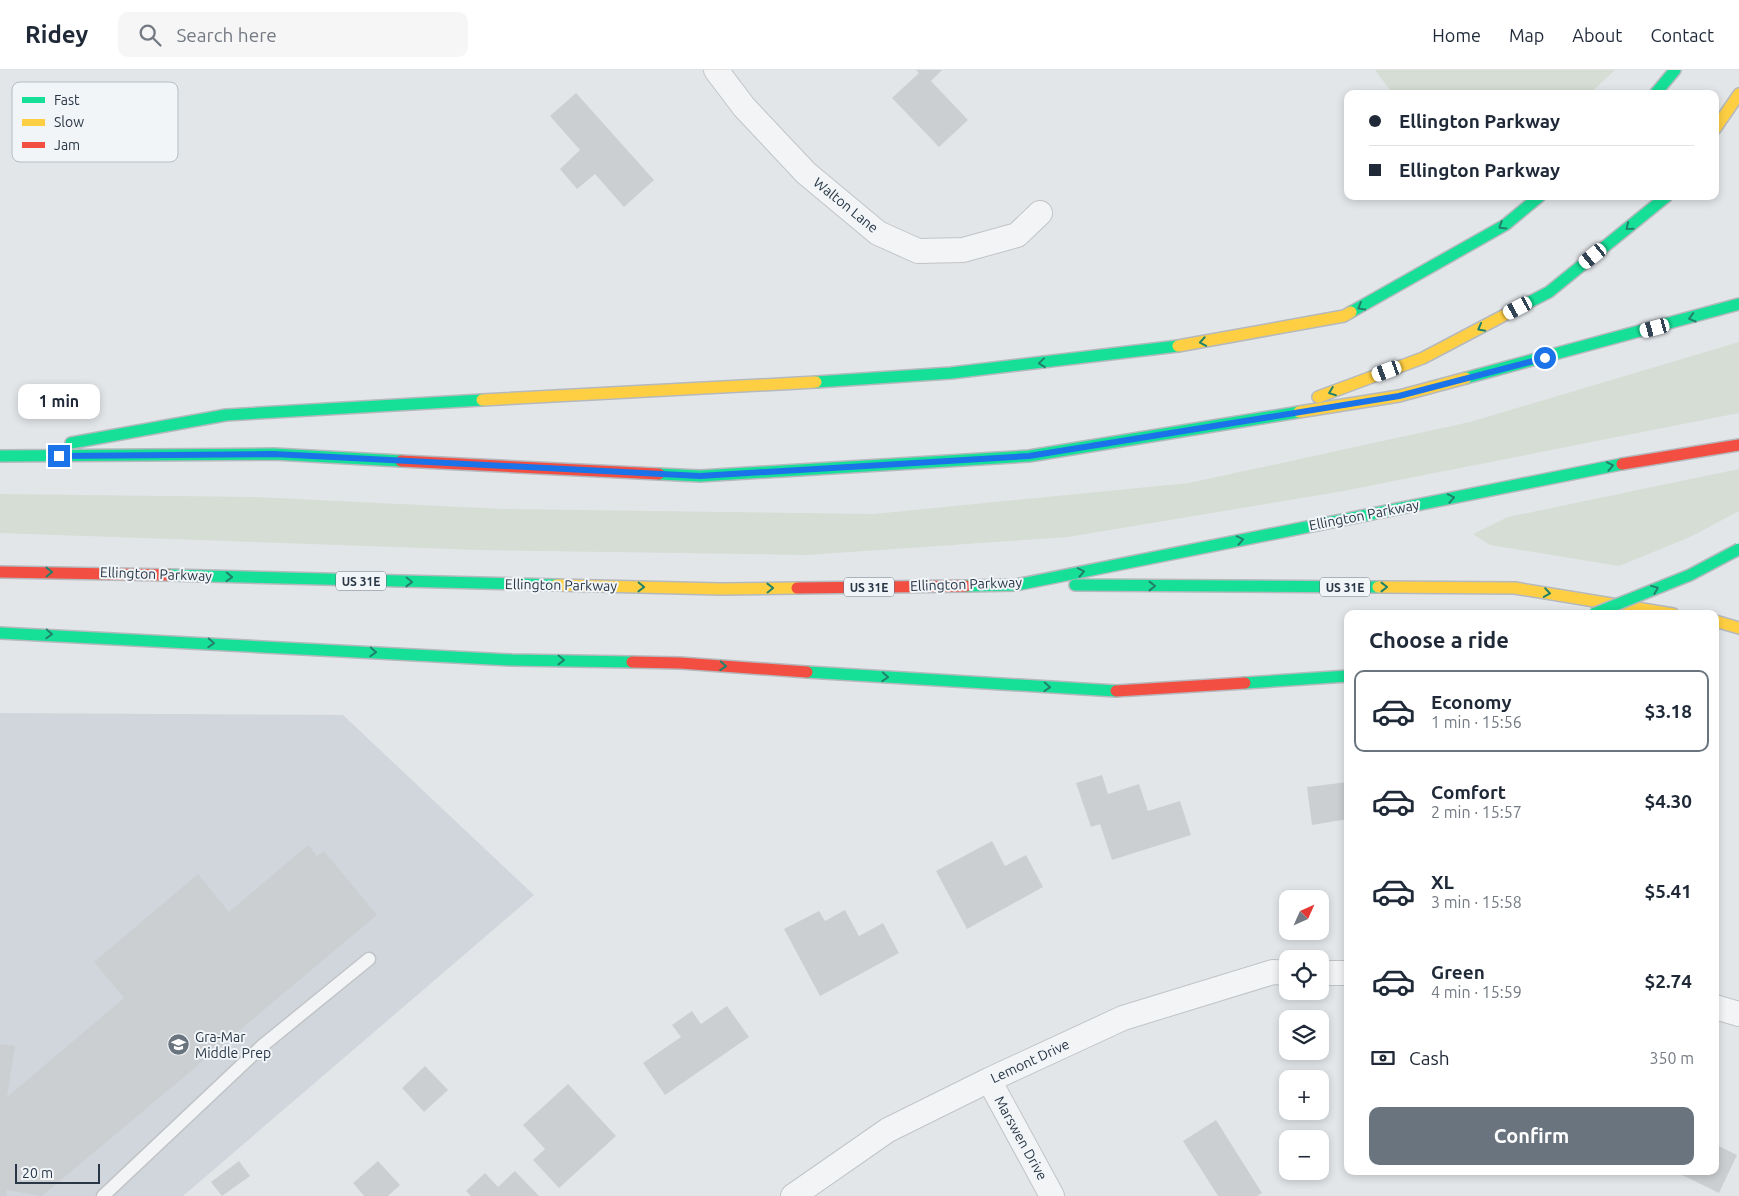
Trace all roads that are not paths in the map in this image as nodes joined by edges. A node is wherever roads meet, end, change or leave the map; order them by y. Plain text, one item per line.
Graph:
1 (716, 70) edge
2 (1675, 70) edge
3 (1659, 90) edge
4 (1739, 94) edge
5 (1719, 123) edge
6 (1535, 200) edge
7 (1662, 200) edge
8 (1040, 213) dead end
9 (1739, 304) edge
10 (1263, 418) junction
11 (1739, 445) edge
12 (0, 456) edge
13 (1739, 549) edge
14 (0, 572) edge
15 (1016, 585) junction
16 (1603, 610) edge
17 (1649, 610) edge
18 (1719, 621) edge
19 (1739, 628) edge
20 (0, 634) edge
21 (1344, 676) edge
22 (369, 959) dead end
23 (1279, 972) edge
24 (1329, 973) edge
25 (1344, 973) edge
26 (1719, 1008) edge
27 (1739, 1014) edge
28 (989, 1080) junction
29 (103, 1196) edge
30 (793, 1196) edge
31 (1052, 1196) edge

1 - 8 street, Walton Lane
2 - 3 highway
4 - 5 highway
6 -> 12 highway
7 -> 10 highway
9 -> 10 highway
10 - 12 highway
15 -> 11 highway, Ellington Parkway
16 -> 13 highway, bridge
14 -> 15 highway, Ellington Parkway / US 31E
15 -> 17 highway, US 31E
18 - 19 highway
20 -> 21 highway
22 - 29 lane
23 - 28 street, Lemont Drive
24 - 25 street
26 - 27 street
28 - 30 street, Lemont Drive
28 - 31 street, Marswen Drive

